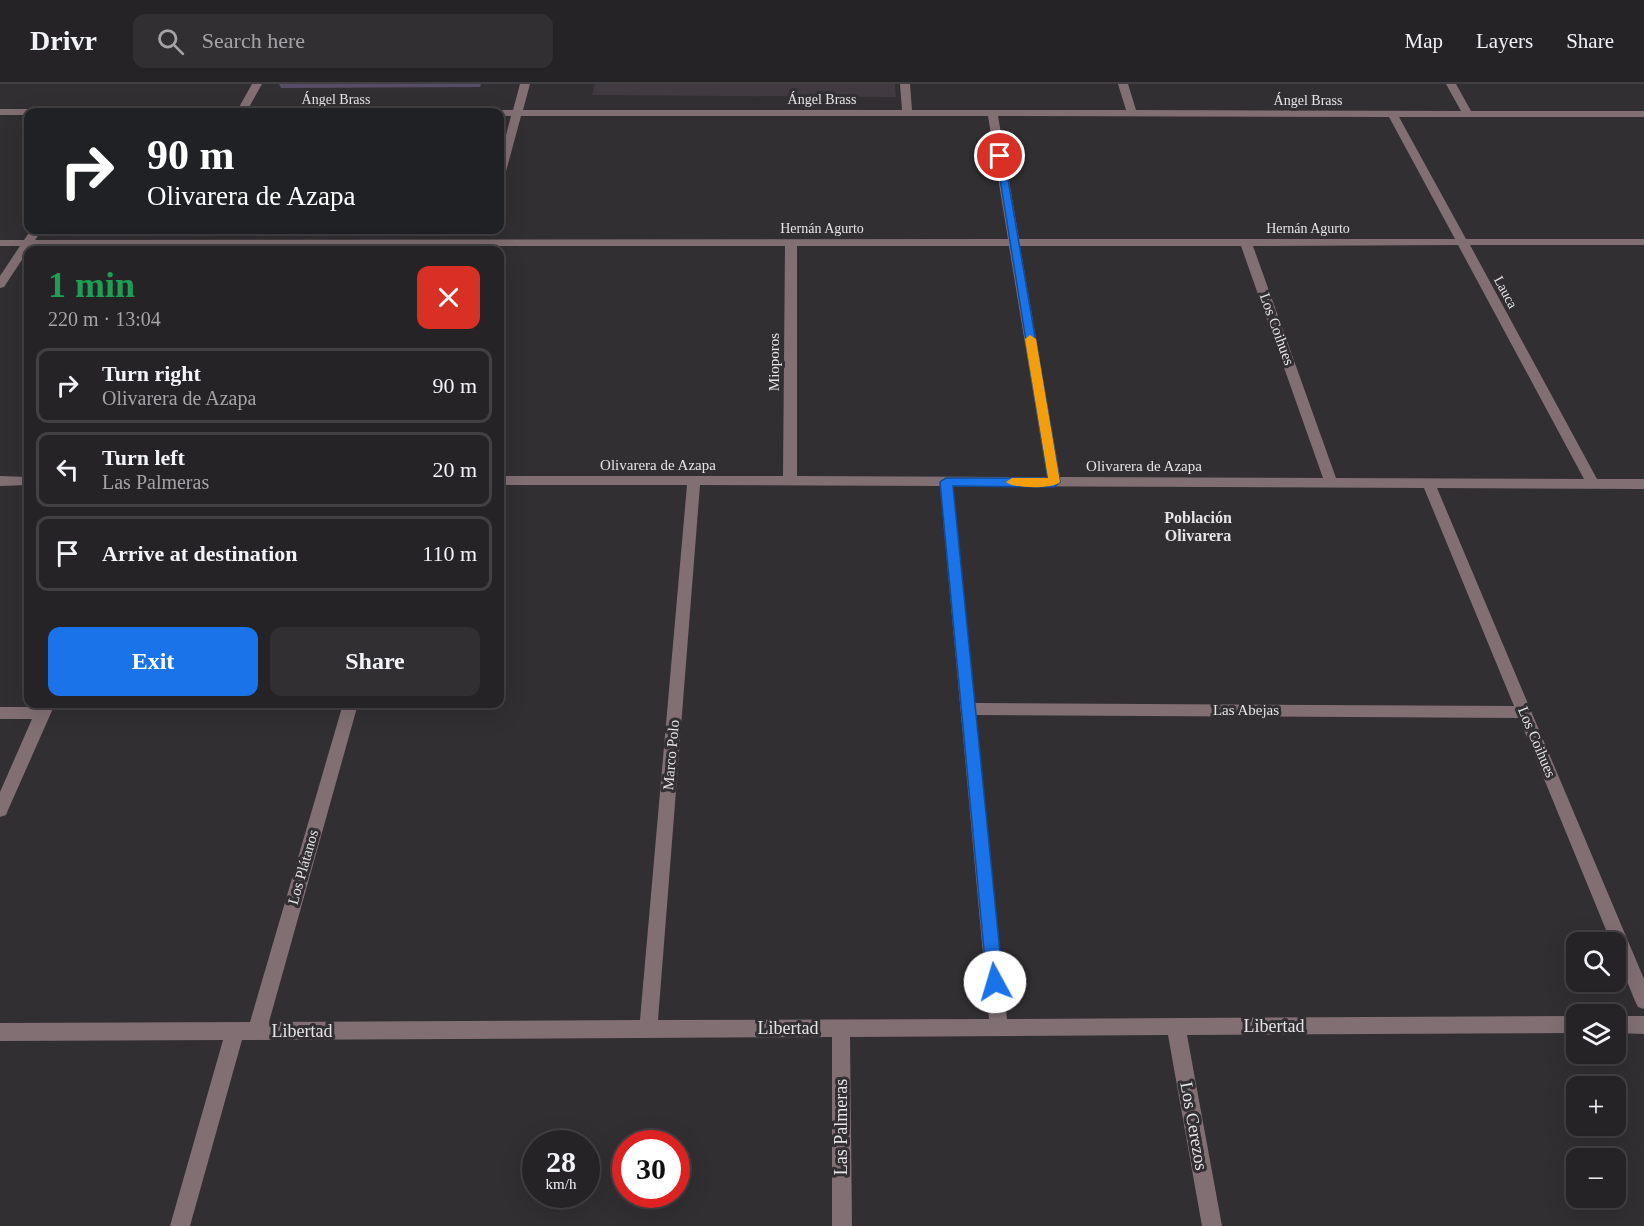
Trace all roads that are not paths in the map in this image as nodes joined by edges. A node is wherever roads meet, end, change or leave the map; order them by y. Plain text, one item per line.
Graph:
1 (257, 84) edge
2 (525, 84) edge
3 (905, 84) edge
4 (1123, 84) edge
5 (1451, 84) edge
6 (243, 108) edge
7 (0, 112) edge
8 (24, 112) edge
9 (504, 112) edge
10 (517, 112) junction
11 (907, 113) junction
12 (992, 113) junction
13 (1132, 113) junction
14 (1393, 114) junction
15 (1468, 114) junction
16 (1644, 114) edge
17 (504, 160) edge
18 (33, 234) edge
19 (1462, 242) junction
20 (1644, 242) edge
21 (0, 243) edge
22 (27, 243) junction
23 (791, 243) junction
24 (1014, 243) junction
25 (1246, 243) junction
26 (25, 246) edge
27 (195, 246) edge
28 (504, 247) edge
29 (24, 248) edge
30 (0, 285) edge
31 (504, 480) edge
32 (0, 481) edge
33 (24, 481) edge
34 (694, 481) junction
35 (790, 482) junction
36 (946, 482) junction
37 (1054, 482) junction
38 (1331, 483) junction
39 (1430, 484) junction
40 (1593, 484) junction
41 (1644, 484) edge
42 (45, 708) edge
43 (349, 708) edge
44 (968, 709) junction
45 (1524, 712) junction
46 (0, 713) edge
47 (0, 810) edge
48 (1644, 1001) edge
49 (1566, 1025) edge
50 (1626, 1025) edge
51 (1644, 1025) edge
52 (1176, 1026) junction
53 (999, 1027) junction
54 (841, 1028) junction
55 (648, 1029) junction
56 (235, 1031) junction
57 (257, 1031) junction
58 (0, 1032) edge
59 (180, 1226) edge
60 (842, 1226) edge
61 (1212, 1226) edge

1 - 6 street
2 - 10 street
3 - 11 street
4 - 13 street
5 - 15 street
7 - 8 street, Ángel Brass
9 - 10 street, Ángel Brass
10 - 11 street, Ángel Brass
10 - 17 street
11 - 12 street, Ángel Brass
12 - 13 street, Ángel Brass
12 - 24 street
13 - 14 street, Ángel Brass
14 - 15 street, Ángel Brass
14 - 19 street, Lauca
15 - 16 street, Ángel Brass
18 - 22 street
19 - 20 street, Hernán Agurto
19 - 25 street, Hernán Agurto
19 - 40 street, Lauca
21 - 22 street, Hernán Agurto
22 - 26 street
22 - 27 street, Hernán Agurto
23 - 24 street, Hernán Agurto
23 - 28 street, Hernán Agurto
23 - 35 street, Mioporos
24 - 25 street, Hernán Agurto
24 - 37 street
25 - 38 street, Los Coihues
29 - 30 street
31 - 34 street, Olivarera de Azapa
32 - 33 street
34 - 35 street, Olivarera de Azapa
34 - 55 street, Marco Polo
35 - 36 street, Olivarera de Azapa
36 - 37 street, Olivarera de Azapa
36 - 44 street
37 - 38 street, Olivarera de Azapa
38 - 39 street, Olivarera de Azapa
39 - 40 street, Olivarera de Azapa
39 - 45 street, Los Coihues
40 - 41 street, Olivarera de Azapa
42 - 46 street
42 - 47 street
43 - 57 street, Los Plátanos
44 - 45 street, Las Abejas
44 - 53 street
45 - 48 street, Los Coihues
49 - 52 street, Libertad
50 - 51 street
52 - 53 street, Libertad
52 - 61 street, Los Cerezos
53 - 54 street, Libertad
54 - 55 street, Libertad
54 - 60 street, Las Palmeras
55 - 57 street, Libertad
56 - 57 street, Libertad
56 - 58 street, Libertad
56 - 59 street

